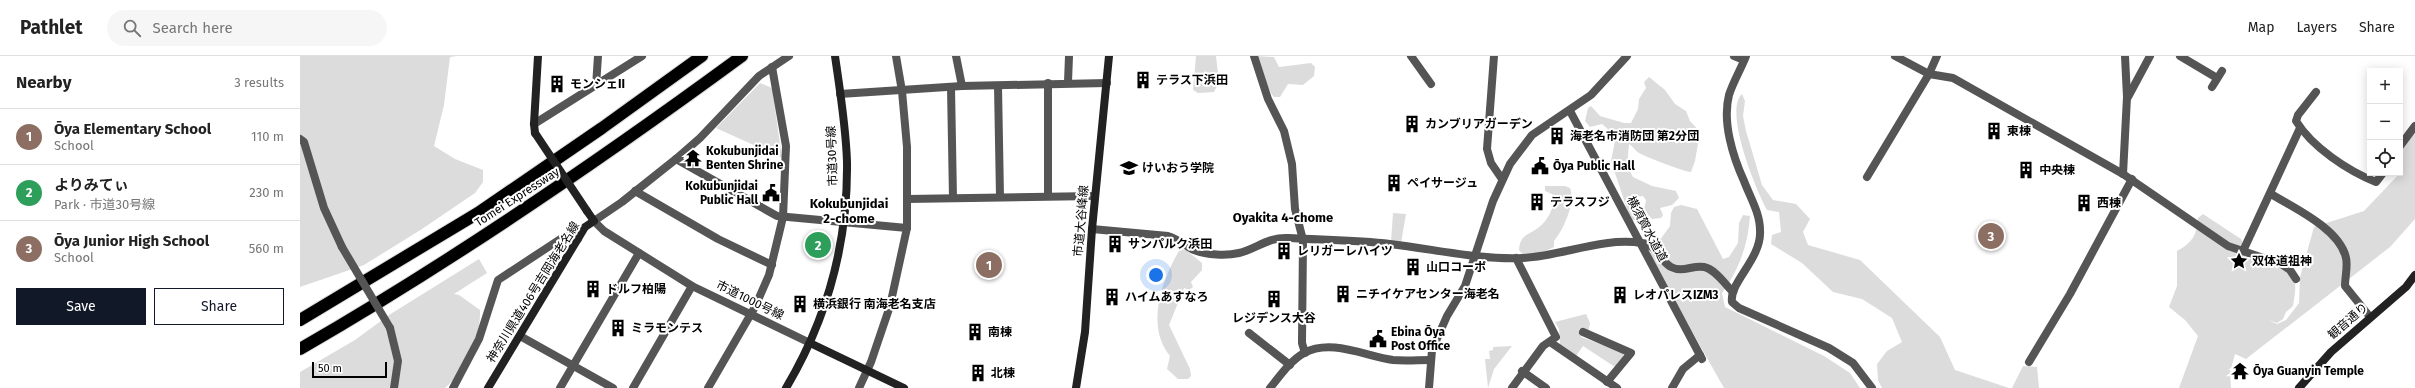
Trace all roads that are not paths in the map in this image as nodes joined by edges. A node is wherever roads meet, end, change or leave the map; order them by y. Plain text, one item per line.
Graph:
1 (538, 56) edge
2 (598, 56) edge
3 (642, 56) edge
4 (702, 56) edge
5 (742, 56) edge
6 (789, 56) edge
7 (835, 56) edge
8 (896, 56) edge
9 (956, 56) edge
10 (1069, 56) edge
11 (1109, 56) edge
12 (1254, 56) edge
13 (1411, 56) edge
14 (1494, 56) edge
15 (1627, 56) edge
16 (1734, 56) edge
17 (1895, 56) edge
18 (1937, 56) edge
19 (2124, 56) edge
20 (2150, 56) edge
21 (2180, 56) edge
22 (1745, 58) edge
23 (772, 67) junction
24 (2222, 71) dead end
25 (1929, 74) junction
26 (2217, 78) junction
27 (1068, 82) junction
28 (1048, 83) junction
29 (1107, 83) junction
30 (1431, 84) dead end
31 (596, 86) junction
32 (962, 86) junction
33 (998, 86) junction
34 (951, 87) junction
35 (2212, 87) dead end
36 (902, 91) junction
37 (2316, 92) dead end
38 (840, 94) junction
39 (2128, 98) junction
40 (1570, 111) junction
41 (534, 124) junction
42 (2415, 126) edge
43 (2300, 128) junction
44 (300, 139) edge
45 (2403, 142) edge
46 (676, 159) junction
47 (2123, 174) junction
48 (2381, 176) edge
49 (1867, 177) dead end
50 (1502, 179) junction
51 (2132, 179) junction
52 (635, 190) junction
53 (2270, 194) junction
54 (1048, 196) junction
55 (1095, 196) junction
56 (1000, 197) junction
57 (953, 198) junction
58 (907, 199) junction
59 (783, 217) junction
60 (594, 220) junction
61 (844, 222) junction
62 (907, 228) junction
63 (1092, 229) junction
64 (578, 239) junction
65 (1303, 240) junction
66 (1640, 242) junction
67 (2243, 251) junction
68 (639, 253) junction
69 (1475, 256) junction
70 (1516, 258) junction
71 (772, 265) junction
72 (2415, 275) edge
73 (2296, 279) dead end
74 (692, 286) junction
75 (1733, 292) junction
76 (752, 315) junction
77 (2370, 317) junction
78 (300, 320) edge
79 (1583, 332) dead end
80 (1249, 333) dead end
81 (520, 336) junction
82 (1550, 342) junction
83 (810, 343) junction
84 (300, 349) edge
85 (1305, 353) junction
86 (1430, 360) junction
87 (2029, 362) dead end
88 (1290, 365) junction
89 (574, 366) junction
90 (867, 371) junction
91 (1522, 371) junction
92 (1607, 382) junction
93 (394, 388) edge
94 (453, 388) edge
95 (488, 388) edge
96 (560, 388) edge
97 (614, 388) edge
98 (633, 388) edge
99 (708, 388) edge
100 (786, 388) edge
101 (859, 388) edge
102 (904, 388) edge
103 (1077, 388) edge
104 (1270, 388) edge
105 (1429, 388) edge
106 (1512, 388) edge
107 (1546, 388) edge
108 (1617, 388) edge
109 (1672, 388) edge
110 (1872, 388) edge
111 (2299, 388) edge

1 - 41 street
2 - 31 street
3 - 31 street
4 - 78 highway, Tomei Expressway
5 - 84 highway, Tomei Expressway
6 - 23 street
7 - 38 street, 市道30号線
8 - 36 street
9 - 32 street
10 - 27 street
11 - 29 street, 市道大谷峰線
12 - 65 street
13 - 30 street
14 - 50 street
15 - 40 street
16 - 22 street
17 - 25 street
18 - 25 street
19 - 39 street
20 - 39 street
21 - 26 street
22 - 75 street
23 - 46 street
23 - 59 street
24 - 26 street
25 - 47 street
25 - 49 street
26 - 35 street
27 - 28 street
27 - 29 street
28 - 33 street
28 - 54 street
29 - 55 street, 市道大谷峰線
31 - 41 street
32 - 33 street
32 - 34 street
33 - 56 street
34 - 36 street
34 - 57 street
36 - 38 street
36 - 58 street
37 - 43 street
38 - 61 street, 市道30号線
39 - 47 street
40 - 50 street
40 - 66 street, 横須賀水道道
41 - 60 street, 神奈川県道406号吉岡海老名線, bridge
42 - 45 street
43 - 48 street
43 - 53 street
44 - 93 street, bridge
46 - 52 street
46 - 59 street
47 - 51 street
50 - 69 street
51 - 67 street
51 - 87 street
52 - 60 street
52 - 71 street
53 - 67 street
53 - 77 street
54 - 55 street
54 - 56 street
55 - 63 street, 市道大谷峰線
56 - 57 street
57 - 58 street
58 - 62 street
59 - 61 street
59 - 71 street
60 - 64 street, 神奈川県道406号吉岡海老名線
60 - 68 street, 市道1000号線
61 - 62 street
61 - 83 street, 市道30号線
62 - 90 street
63 - 65 street
63 - 103 street, 市道大谷峰線
64 - 81 street, 神奈川県道406号吉岡海老名線
64 - 94 street
65 - 69 street
65 - 85 street
66 - 70 street
66 - 75 street
66 - 109 street, 横須賀水道道
67 - 73 street
68 - 74 street, 市道1000号線
68 - 89 street
69 - 70 street
69 - 86 street
70 - 82 street
71 - 76 street
72 - 77 street, 観音通り
74 - 76 street, 市道1000号線
74 - 98 street
75 - 110 street
76 - 83 street, 市道1000号線
76 - 99 street
77 - 111 street, 観音通り
79 - 92 street
80 - 88 street
81 - 89 street
81 - 95 street, 神奈川県道406号吉岡海老名線
82 - 91 street
82 - 92 street
83 - 90 street, 市道1000号線
83 - 100 street, 市道30号線
85 - 86 street
85 - 88 street
86 - 105 street
88 - 104 street
89 - 96 street
89 - 97 street
90 - 101 street
90 - 102 street, 市道1000号線
91 - 106 street
91 - 107 street
92 - 108 street

